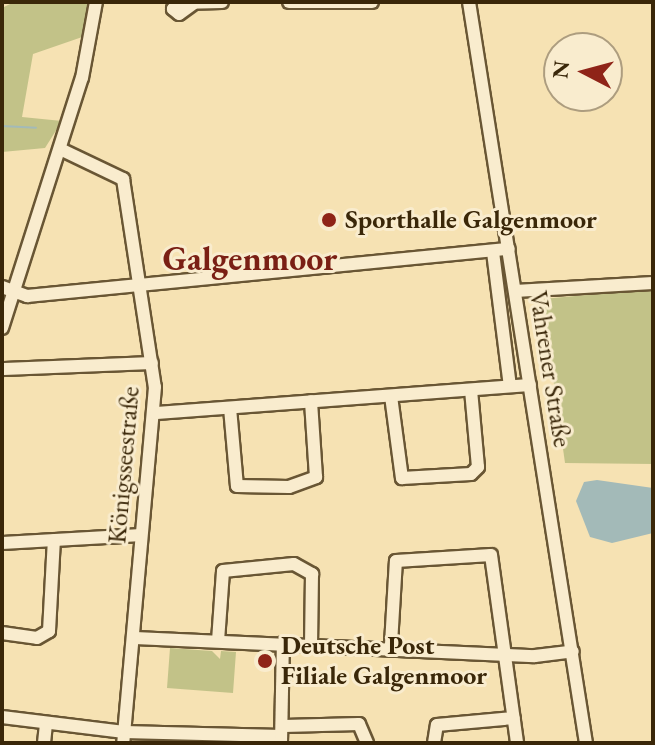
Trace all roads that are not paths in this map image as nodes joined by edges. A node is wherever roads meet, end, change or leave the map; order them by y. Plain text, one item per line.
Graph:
1 (96, 2) edge
2 (222, 2) edge
3 (289, 2) edge
4 (372, 2) edge
5 (469, 2) edge
6 (193, 4) dead end
7 (60, 149) junction
8 (509, 249) junction
9 (493, 252) junction
10 (653, 283) edge
11 (141, 286) junction
12 (8, 289) edge
13 (515, 291) junction
14 (2, 328) edge
15 (152, 363) junction
16 (2, 369) edge
17 (530, 385) junction
18 (510, 386) junction
19 (471, 390) junction
20 (391, 396) junction
21 (311, 401) junction
22 (230, 408) junction
23 (156, 413) junction
24 (140, 535) junction
25 (54, 540) junction
26 (2, 543) edge
27 (2, 633) edge
28 (135, 638) junction
29 (218, 641) junction
30 (311, 642) junction
31 (283, 643) junction
32 (391, 644) junction
33 (573, 651) junction
34 (505, 655) junction
35 (2, 717) edge
36 (514, 718) junction
37 (46, 724) junction
38 (282, 735) edge
39 (124, 738) edge
40 (196, 740) edge
41 (44, 743) edge
42 (367, 743) edge
43 (434, 743) edge
44 (517, 743) edge
45 (586, 743) edge

1 - 7 street
2 - 6 street
3 - 4 street
5 - 8 street, Vahrener Straße
7 - 11 street, Königsseestraße
7 - 12 street
8 - 9 street
8 - 13 street, Vahrener Straße
9 - 11 street
9 - 18 street
10 - 13 street
11 - 12 street
11 - 15 street, Königsseestraße
12 - 14 street
13 - 17 street, Vahrener Straße
15 - 16 street
15 - 23 street, Königsseestraße
17 - 18 street
17 - 33 street, Vahrener Straße
18 - 19 street
19 - 20 street
19 - 20 street
20 - 21 street
21 - 22 street
21 - 22 street
22 - 23 street
23 - 24 street, Königsseestraße
24 - 25 street
24 - 28 street, Königsseestraße
25 - 26 street
25 - 27 street
28 - 29 street
28 - 39 street, Königsseestraße
29 - 30 street
29 - 31 street
30 - 31 street
30 - 32 street
31 - 38 street
32 - 34 street
32 - 34 street
33 - 34 street
33 - 45 street, Vahrener Straße
34 - 36 street
35 - 37 street
36 - 43 street
36 - 44 street
37 - 39 street
37 - 41 street
38 - 40 street
38 - 42 street
39 - 40 street

